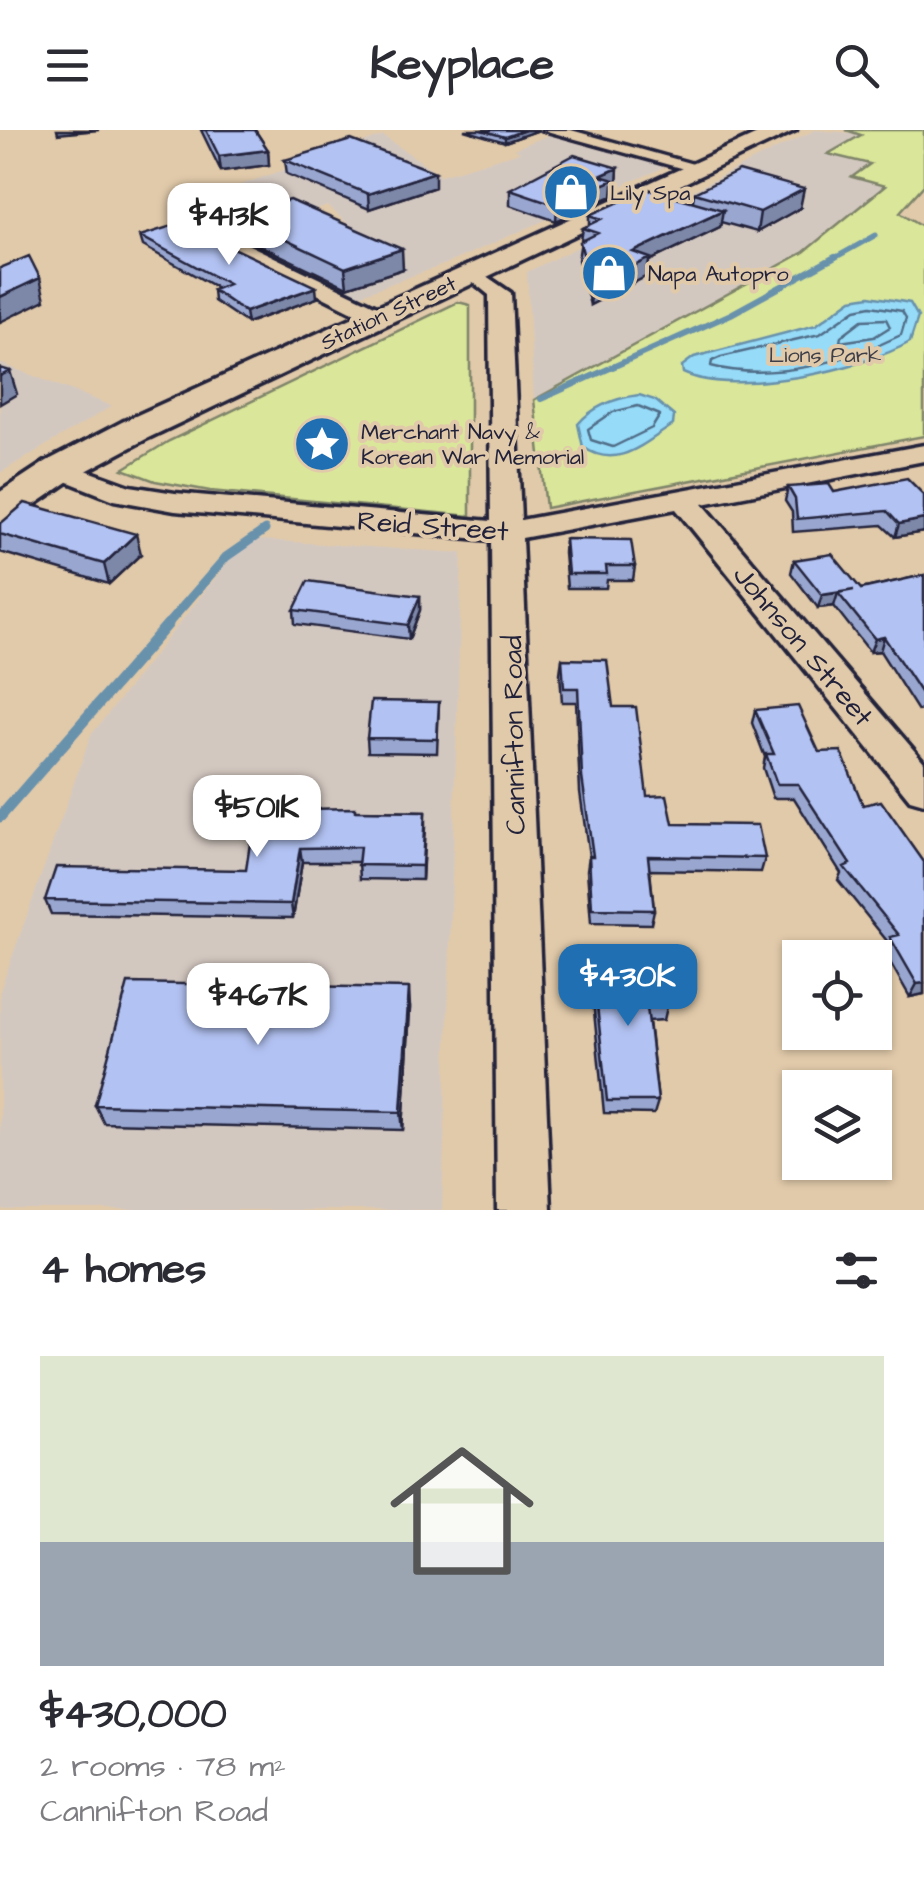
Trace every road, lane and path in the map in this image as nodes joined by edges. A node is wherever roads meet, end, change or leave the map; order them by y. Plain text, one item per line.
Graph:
1 (552, 130) edge
2 (786, 130) edge
3 (702, 169) junction
4 (195, 225) edge
5 (473, 273) junction
6 (379, 316) junction
7 (924, 454) edge
8 (61, 469) junction
9 (684, 500) junction
10 (0, 510) edge
11 (508, 532) junction
12 (924, 789) edge
13 (524, 1210) edge

1 - 3 street
2 - 3 main road, Station Street
3 - 5 main road, Station Street
4 - 6 street
5 - 6 main road, Station Street
5 - 11 street, Cannifton Road
6 - 8 main road, Station Street
7 - 9 street, Reid Street
8 - 10 main road, Station Street
8 - 11 street, Reid Street
9 - 11 street, Reid Street
9 - 12 street, Johnson Street
11 - 13 street, Cannifton Road

